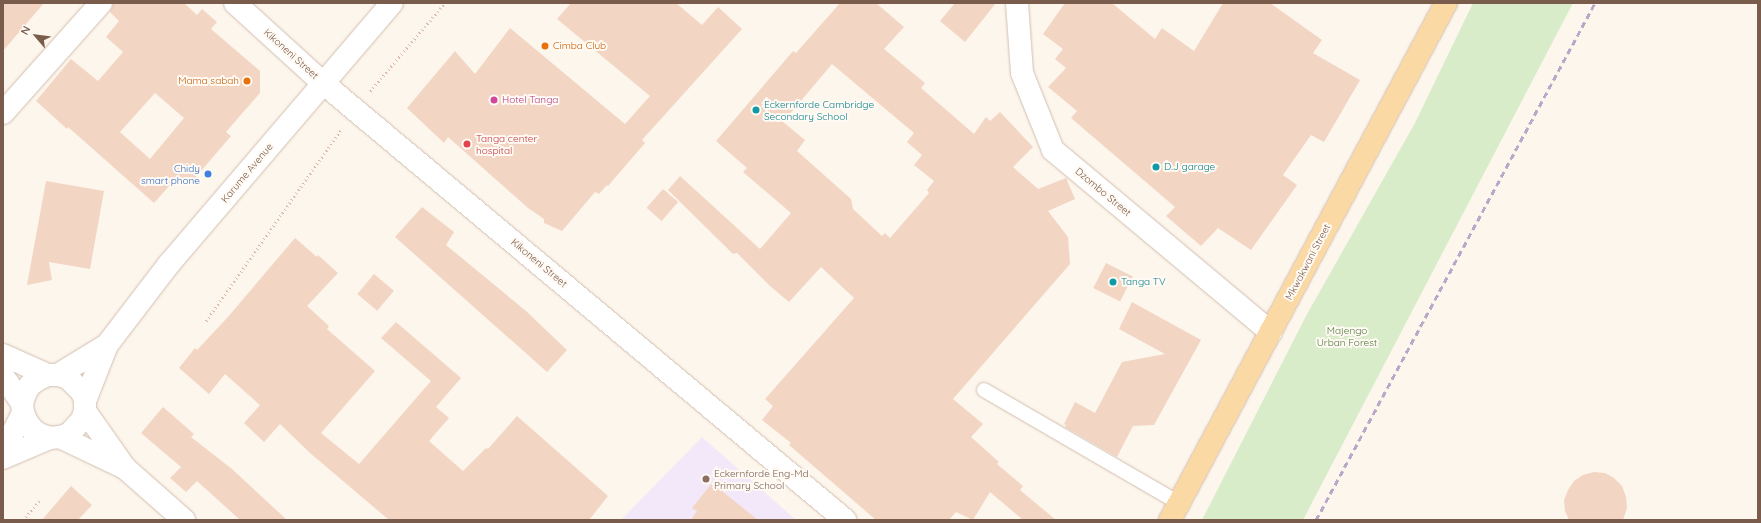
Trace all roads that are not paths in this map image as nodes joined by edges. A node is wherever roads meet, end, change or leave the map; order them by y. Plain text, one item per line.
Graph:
1 (101, 3) edge
2 (234, 3) edge
3 (392, 3) edge
4 (1017, 3) edge
5 (1446, 3) edge
6 (323, 83) junction
7 (3, 114) edge
8 (1271, 332) junction
9 (107, 345) junction
10 (3, 355) edge
11 (53, 375) junction
12 (3, 376) edge
13 (984, 390) dead end
14 (85, 406) junction
15 (23, 408) junction
16 (55, 437) junction
17 (3, 452) edge
18 (3, 458) edge
19 (124, 468) junction
20 (1174, 511) edge
21 (184, 520) edge
22 (845, 520) edge

1 - 7 street
2 - 6 street, Kikoneni Street
3 - 6 street, Karume Avenue
4 - 8 street, Dzombo Street
5 - 8 main road, Mkwakwani Street
6 - 9 street, Karume Avenue
6 - 22 street, Kikoneni Street
8 - 20 main road, Mkwakwani Street
9 - 11 street
9 - 14 street
10 - 11 street
11 - 14 street
11 - 15 street
12 - 15 street
13 - 20 lane
14 - 16 street
14 - 19 street
15 - 16 street
15 - 17 street
16 - 18 street
16 - 19 street
19 - 21 street

